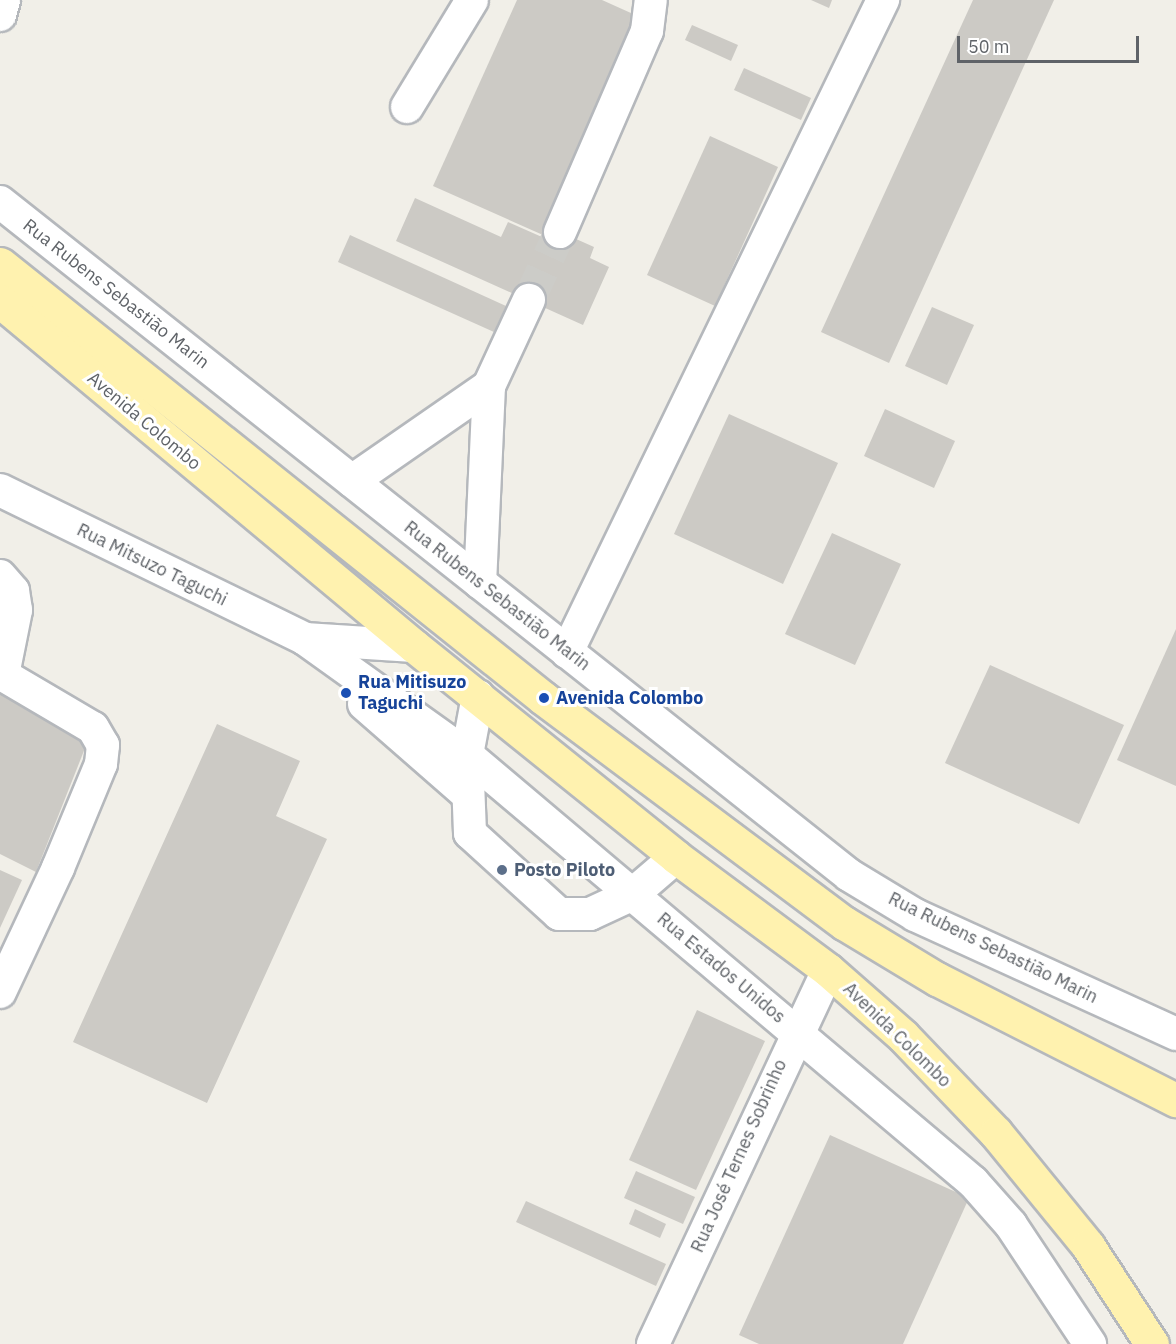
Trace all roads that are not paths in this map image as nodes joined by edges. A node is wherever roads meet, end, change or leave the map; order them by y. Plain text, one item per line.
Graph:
1 (4, 0) edge
2 (472, 0) edge
3 (651, 0) edge
4 (883, 0) edge
5 (0, 15) edge
6 (407, 107) dead end
7 (0, 202) edge
8 (560, 232) tunnel mouth
9 (0, 264) edge
10 (529, 300) tunnel mouth
11 (0, 302) edge
12 (489, 386) junction
13 (352, 481) junction
14 (0, 490) edge
15 (0, 576) edge
16 (480, 583) junction
17 (305, 639) junction
18 (414, 645) junction
19 (567, 652) junction
20 (478, 696) junction
21 (467, 754) junction
22 (465, 792) junction
23 (676, 857) junction
24 (633, 894) junction
25 (828, 970) junction
26 (0, 993) edge
27 (796, 1030) junction
28 (1176, 1034) edge
29 (1176, 1100) edge
30 (653, 1344) edge
31 (1090, 1344) edge
32 (1152, 1344) edge

1 - 5 street
2 - 6 street
3 - 8 street
4 - 19 street
7 - 13 street, Rua Rubens Sebastião Marin
9 - 29 main road, Avenida Colombo
10 - 12 street
11 - 18 main road, Avenida Colombo
12 - 13 street
12 - 16 street
13 - 16 street, Rua Rubens Sebastião Marin
14 - 17 street, Rua Mitsuzo Taguchi
15 - 26 street
16 - 19 street, Rua Rubens Sebastião Marin
17 - 18 street
17 - 21 street, Rua Estados Unidos
17 - 22 street
18 - 20 main road, Avenida Colombo
19 - 28 street, Rua Rubens Sebastião Marin
20 - 21 street
20 - 23 main road, Avenida Colombo
21 - 22 street
21 - 24 street, Rua Estados Unidos
22 - 24 street
23 - 24 street
23 - 25 main road, Avenida Colombo
24 - 27 street, Rua Estados Unidos
25 - 27 street, Rua José Ternes Sobrinho
25 - 32 main road, Avenida Colombo
27 - 30 street, Rua José Ternes Sobrinho
27 - 31 street, Rua Estados Unidos

